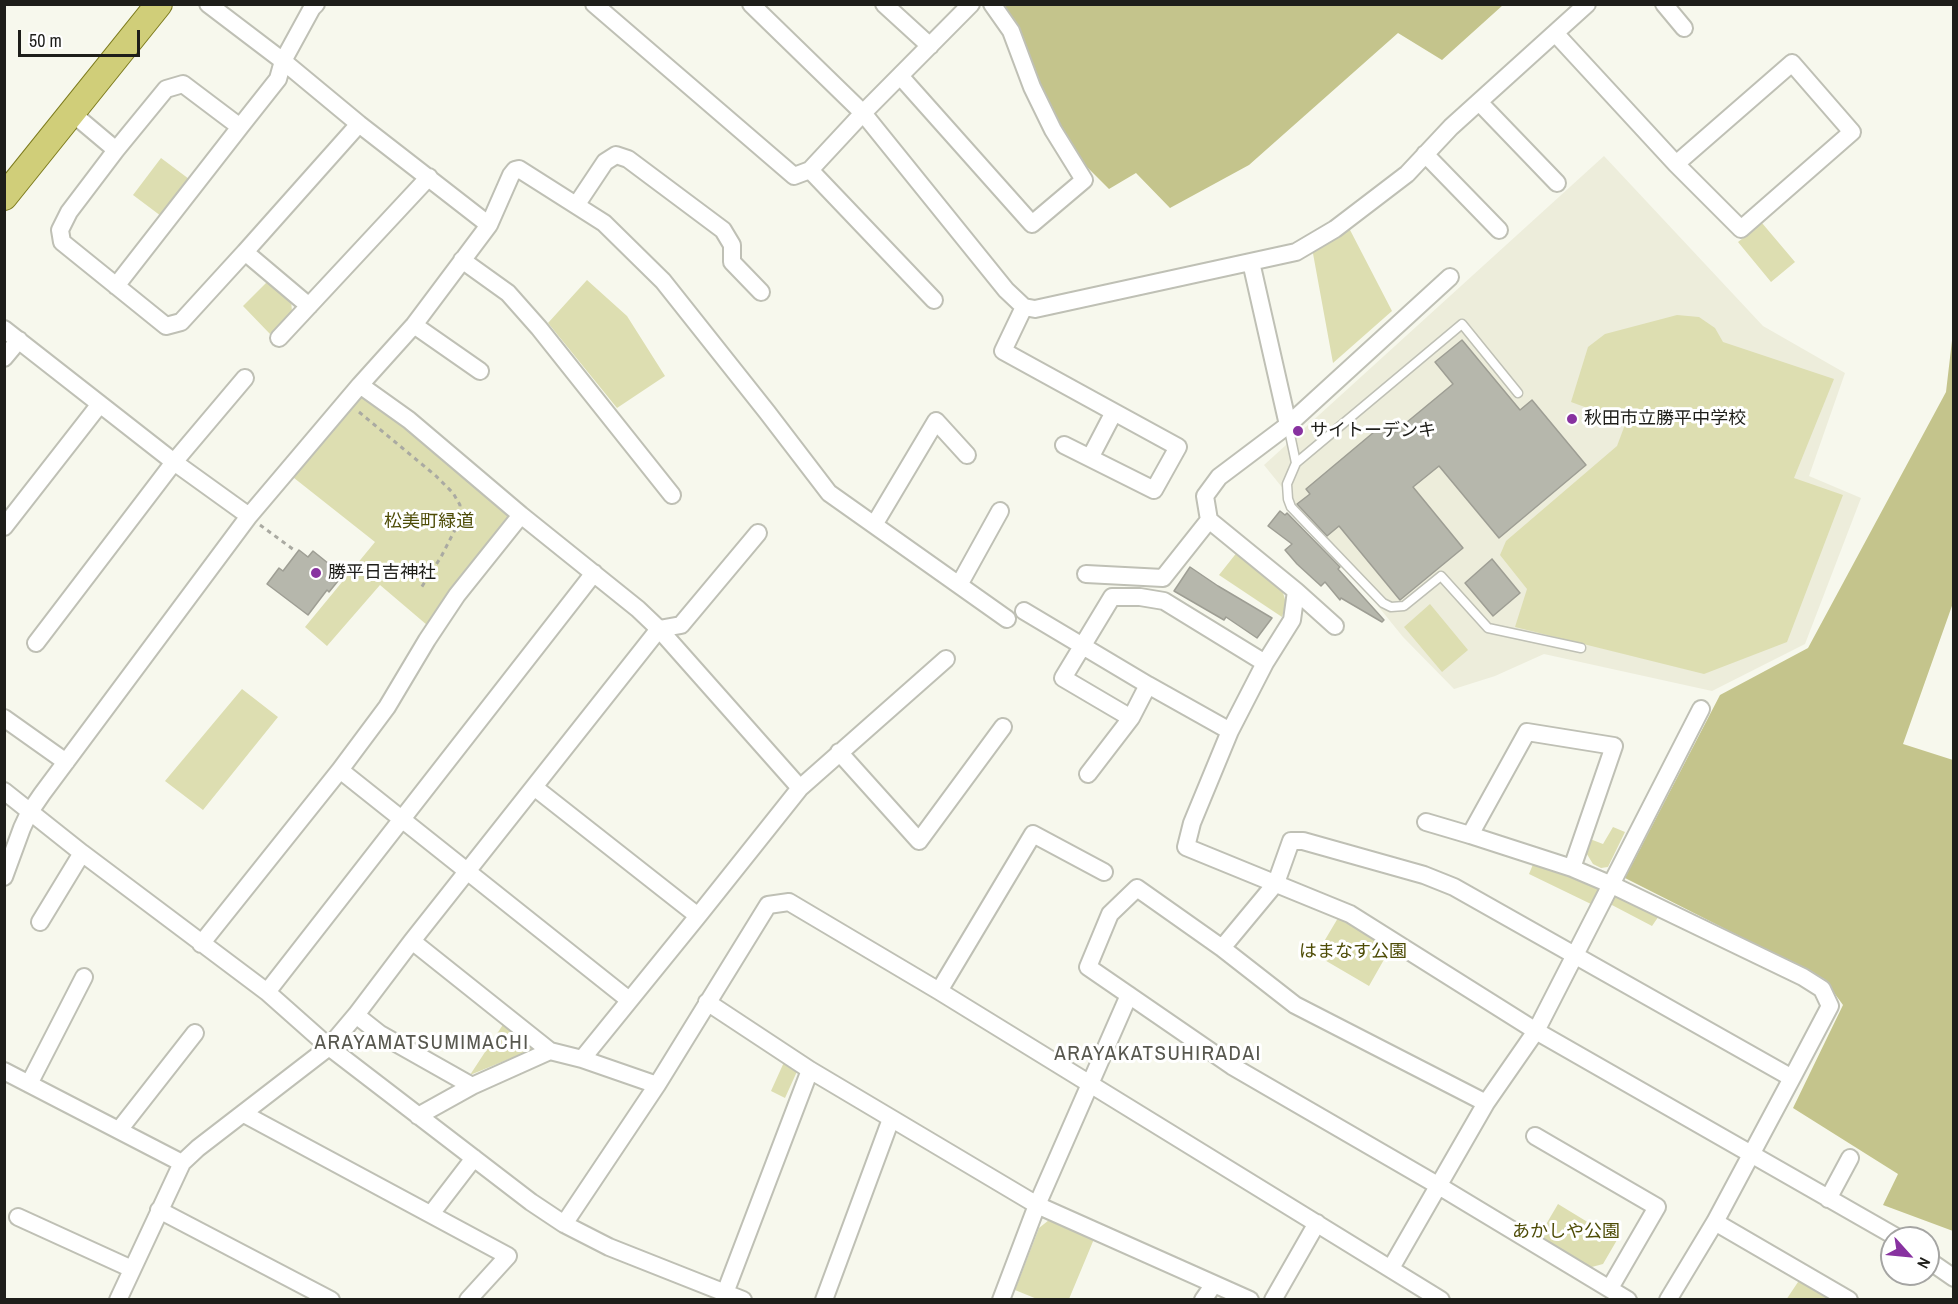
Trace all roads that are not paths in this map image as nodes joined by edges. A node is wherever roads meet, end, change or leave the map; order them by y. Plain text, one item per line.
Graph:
1 (159, 4) edge
2 (208, 4) edge
3 (316, 4) edge
4 (594, 4) edge
5 (751, 4) edge
6 (884, 4) edge
7 (971, 4) edge
8 (992, 4) edge
9 (1587, 4) edge
10 (1664, 4) edge
11 (1684, 27) dead end
12 (1555, 33) junction
13 (930, 46) junction
14 (283, 61) junction
15 (901, 77) junction
16 (1479, 102) junction
17 (72, 113) junction
18 (863, 113) junction
19 (359, 124) junction
20 (240, 127) junction
21 (116, 150) junction
22 (1425, 154) junction
23 (1676, 164) junction
24 (810, 170) junction
25 (429, 177) junction
26 (1557, 183) dead end
27 (4, 197) edge
28 (577, 204) junction
29 (489, 225) junction
30 (1499, 230) dead end
31 (245, 252) junction
32 (462, 260) junction
33 (1251, 262) junction
34 (1450, 277) dead end
35 (116, 285) junction
36 (761, 292) dead end
37 (934, 300) dead end
38 (309, 306) junction
39 (1024, 307) junction
40 (414, 325) junction
41 (4, 328) edge
42 (279, 338) dead end
43 (19, 340) junction
44 (4, 358) edge
45 (480, 371) dead end
46 (245, 378) dead end
47 (360, 385) junction
48 (1518, 393) dead end
49 (100, 404) junction
50 (1114, 412) junction
51 (1288, 425) junction
52 (1064, 445) dead end
53 (967, 454) dead end
54 (1090, 458) junction
55 (174, 462) junction
56 (1296, 463) junction
57 (672, 495) dead end
58 (1000, 511) dead end
59 (521, 515) junction
60 (249, 516) junction
61 (1209, 520) junction
62 (874, 525) junction
63 (4, 527) edge
64 (758, 533) dead end
65 (594, 573) junction
66 (1086, 574) dead end
67 (959, 585) junction
68 (1296, 591) junction
69 (1024, 611) dead end
70 (1007, 619) dead end
71 (1335, 626) dead end
72 (659, 629) junction
73 (36, 643) dead end
74 (1082, 646) junction
75 (1581, 648) dead end
76 (946, 659) dead end
77 (1265, 663) junction
78 (1148, 685) junction
79 (1701, 709) dead end
80 (4, 718) edge
81 (1131, 718) junction
82 (1003, 727) dead end
83 (1230, 731) junction
84 (840, 753) junction
85 (66, 762) junction
86 (340, 770) junction
87 (1088, 774) dead end
88 (534, 787) junction
89 (800, 788) junction
90 (4, 791) edge
91 (29, 813) junction
92 (402, 820) junction
93 (1426, 822) dead end
94 (1470, 835) junction
95 (82, 853) junction
96 (1572, 867) junction
97 (468, 871) junction
98 (1104, 872) dead end
99 (4, 877) edge
100 (1276, 883) junction
101 (1612, 885) junction
102 (698, 916) junction
103 (40, 922) dead end
104 (412, 941) junction
105 (201, 944) junction
106 (1222, 948) junction
107 (1575, 956) junction
108 (84, 978) dead end
109 (939, 991) junction
110 (267, 992) junction
111 (1129, 994) junction
112 (629, 1000) junction
113 (706, 1002) junction
114 (356, 1016) junction
115 (1536, 1031) junction
116 (195, 1033) dead end
117 (328, 1047) junction
118 (550, 1051) junction
119 (582, 1059) junction
120 (810, 1070) junction
121 (4, 1071) edge
122 (1792, 1078) junction
123 (1089, 1083) junction
124 (29, 1084) junction
125 (657, 1085) junction
126 (472, 1086) junction
127 (1486, 1103) junction
128 (244, 1114) junction
129 (418, 1116) junction
130 (891, 1119) junction
131 (118, 1130) junction
132 (1535, 1137) dead end
133 (1751, 1155) junction
134 (474, 1158) junction
135 (1850, 1158) dead end
136 (182, 1163) junction
137 (1439, 1186) junction
138 (1828, 1199) junction
139 (1037, 1205) junction
140 (159, 1210) junction
141 (431, 1214) junction
142 (18, 1217) dead end
143 (1715, 1222) junction
144 (1317, 1223) junction
145 (564, 1224) junction
146 (1880, 1228) edge
147 (1391, 1268) junction
148 (132, 1269) junction
149 (1940, 1269) edge
150 (1953, 1278) edge
151 (1214, 1284) junction
152 (1610, 1288) junction
153 (725, 1293) junction
154 (1672, 1298) edge
155 (118, 1299) edge
156 (331, 1299) edge
157 (468, 1299) edge
158 (742, 1299) edge
159 (824, 1299) edge
160 (1001, 1299) edge
161 (1203, 1299) edge
162 (1250, 1299) edge
163 (1273, 1299) edge
164 (1441, 1299) edge
165 (1628, 1299) edge
166 (1849, 1299) edge

1 - 17 main road
2 - 14 street
3 - 14 street
4 - 24 street
5 - 18 street
6 - 13 street
7 - 13 street
8 - 15 street
9 - 12 street
10 - 11 street
12 - 16 street
12 - 23 street
13 - 15 street
14 - 19 street
14 - 20 street
15 - 18 street
16 - 22 street
16 - 26 street
17 - 21 street
17 - 27 main road
18 - 24 street
18 - 39 street
19 - 25 street
19 - 31 street
20 - 21 street
20 - 35 street
21 - 35 street
22 - 30 street
22 - 33 street
23 - 23 street
24 - 37 street
25 - 29 street
25 - 38 street
28 - 29 street
28 - 36 street
28 - 62 street
29 - 32 street
31 - 35 street
31 - 38 street
32 - 40 street
32 - 57 street
33 - 39 street
33 - 51 street
34 - 51 street
38 - 42 street
39 - 50 street
40 - 45 street
40 - 47 street
41 - 43 street
43 - 44 street
43 - 49 street
46 - 55 street
47 - 59 street
47 - 60 street
48 - 56 lane
49 - 55 street
49 - 63 street
50 - 54 street
50 - 54 street
51 - 56 lane
51 - 61 street
52 - 54 street
53 - 62 street
55 - 60 street
55 - 73 street
56 - 75 lane
58 - 67 street
59 - 65 street
59 - 86 street
60 - 85 street
61 - 66 street
61 - 68 street
62 - 67 street
64 - 72 street
65 - 72 street
65 - 92 street
67 - 70 street
68 - 71 street
68 - 77 street
69 - 74 street
72 - 88 street
72 - 89 street
74 - 77 street
74 - 78 street
74 - 81 street
76 - 84 street
77 - 83 street
78 - 81 street
78 - 83 street
79 - 101 street
80 - 85 street
81 - 87 street
82 - 84 street
83 - 100 street
84 - 89 street
85 - 91 street
86 - 92 street
86 - 105 street
88 - 97 street
88 - 102 street
89 - 102 street
90 - 91 street
91 - 95 street
91 - 99 street
92 - 97 street
92 - 110 street
93 - 94 street
94 - 96 street
94 - 96 street
95 - 103 street
95 - 105 street
96 - 101 street
97 - 104 street
97 - 112 street
98 - 109 street
100 - 106 street
100 - 107 street
100 - 115 street
101 - 107 street
101 - 122 street
102 - 112 street
104 - 114 street
104 - 118 street
105 - 110 street
106 - 111 street
106 - 127 street
107 - 115 street
107 - 122 street
108 - 124 street
109 - 113 street
109 - 123 street
110 - 117 street
111 - 123 street
111 - 137 street
112 - 119 street
113 - 120 street
113 - 125 street
114 - 117 street
114 - 126 street
115 - 127 street
115 - 133 street
116 - 131 street
117 - 128 street
117 - 129 street
118 - 119 street
118 - 126 street
119 - 125 street
120 - 130 street
120 - 153 street
121 - 124 street
122 - 133 street
123 - 139 street
123 - 144 street
124 - 131 street
125 - 145 street
126 - 129 street
127 - 137 street
128 - 136 street
128 - 141 street
129 - 134 street
130 - 139 street
130 - 159 street
131 - 136 street
132 - 152 street
133 - 138 street
133 - 143 street
134 - 141 street
134 - 145 street
135 - 138 street
136 - 140 street
137 - 147 street
137 - 152 street
138 - 146 street
139 - 151 street
139 - 160 street
140 - 148 street
140 - 156 street
141 - 157 street
142 - 148 street
143 - 154 street
143 - 166 street
144 - 147 street
144 - 163 street
145 - 153 street
147 - 164 street
148 - 155 street
149 - 150 street
151 - 161 street
151 - 162 street
152 - 165 street
153 - 158 street

